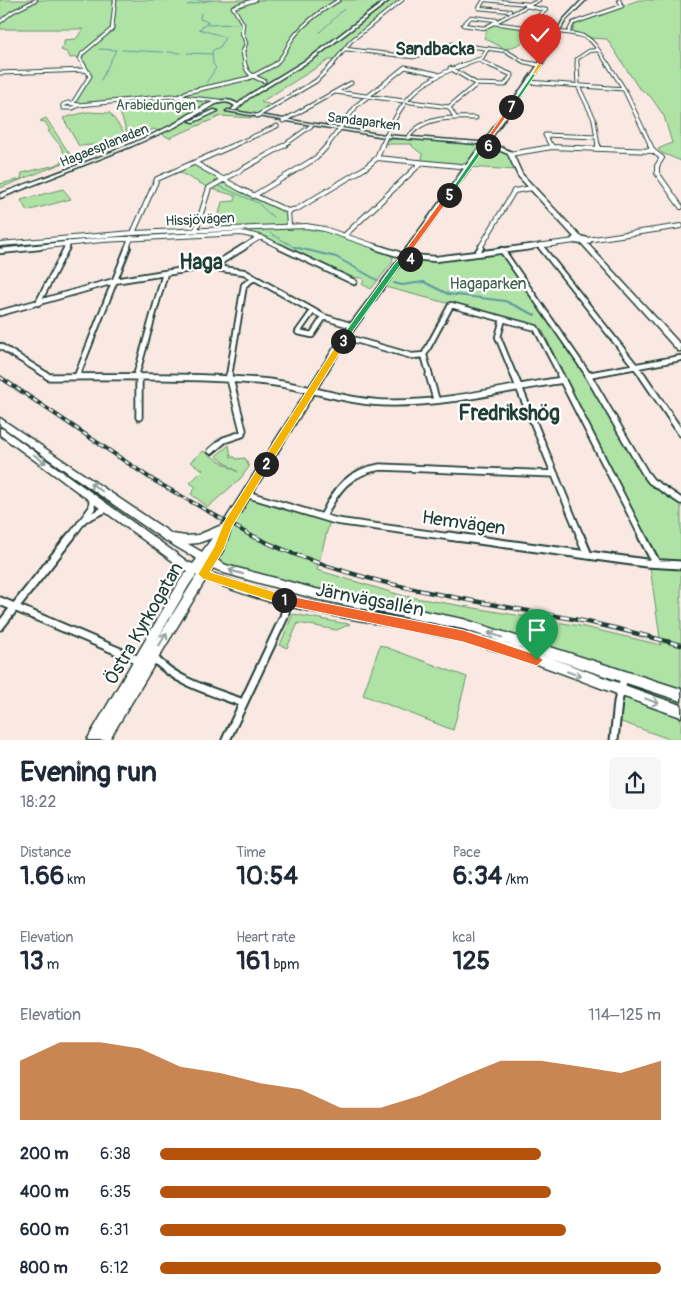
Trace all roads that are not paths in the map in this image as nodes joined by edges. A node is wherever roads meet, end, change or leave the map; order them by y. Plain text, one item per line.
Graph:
1 (36, 0) edge
2 (114, 0) edge
3 (255, 0) edge
4 (339, 0) edge
5 (388, 0) edge
6 (402, 0) edge
7 (485, 0) edge
8 (539, 0) edge
9 (584, 0) edge
10 (619, 0) edge
11 (530, 4) junction
12 (525, 6) junction
13 (512, 12) junction
14 (496, 20) junction
15 (0, 22) edge
16 (493, 23) junction
17 (558, 32) junction
18 (568, 32) junction
19 (488, 48) junction
20 (345, 49) junction
21 (598, 50) junction
22 (478, 60) junction
23 (540, 65) junction
24 (449, 68) junction
25 (87, 70) junction
26 (0, 73) edge
27 (437, 74) junction
28 (252, 76) junction
29 (528, 82) junction
30 (351, 83) dead end
31 (265, 84) junction
32 (477, 84) junction
33 (578, 86) junction
34 (624, 89) junction
35 (336, 92) junction
36 (180, 96) junction
37 (367, 96) junction
38 (202, 99) junction
39 (219, 101) junction
40 (230, 101) junction
41 (405, 101) junction
42 (73, 102) junction
43 (79, 105) junction
44 (208, 106) junction
45 (237, 106) junction
46 (449, 108) junction
47 (228, 111) junction
48 (216, 112) junction
49 (248, 114) junction
50 (257, 116) junction
51 (455, 117) junction
52 (476, 118) dead end
53 (283, 121) junction
54 (277, 126) dead end
55 (311, 126) junction
56 (339, 130) junction
57 (385, 136) junction
58 (597, 137) junction
59 (408, 138) junction
60 (485, 144) junction
61 (552, 146) junction
62 (598, 148) junction
63 (653, 151) junction
64 (510, 154) junction
65 (377, 158) junction
66 (195, 163) junction
67 (420, 164) junction
68 (469, 168) junction
69 (224, 180) junction
70 (532, 188) junction
71 (253, 196) junction
72 (0, 198) edge
73 (681, 206) edge
74 (288, 211) junction
75 (289, 226) junction
76 (681, 226) edge
77 (196, 230) junction
78 (345, 235) junction
79 (132, 236) junction
80 (260, 238) junction
81 (576, 239) junction
82 (68, 242) junction
83 (586, 242) junction
84 (540, 245) junction
85 (0, 246) edge
86 (502, 250) junction
87 (477, 253) junction
88 (404, 256) junction
89 (215, 268) junction
90 (165, 273) junction
91 (254, 278) junction
92 (114, 281) junction
93 (354, 282) dead end
94 (38, 303) junction
95 (313, 311) junction
96 (0, 313) edge
97 (324, 317) junction
98 (503, 318) junction
99 (353, 326) junction
100 (345, 336) junction
101 (0, 346) edge
102 (681, 348) edge
103 (424, 355) junction
104 (681, 358) edge
105 (635, 366) junction
106 (588, 374) junction
107 (78, 376) junction
108 (137, 377) junction
109 (232, 380) junction
110 (563, 380) junction
111 (519, 386) junction
112 (310, 391) junction
113 (436, 399) junction
114 (139, 417) dead end
115 (0, 421) edge
116 (0, 431) edge
117 (681, 433) edge
118 (211, 451) dead end
119 (555, 474) junction
120 (246, 494) junction
121 (92, 498) junction
122 (681, 501) edge
123 (106, 509) junction
124 (323, 517) junction
125 (86, 518) junction
126 (227, 526) junction
127 (166, 536) junction
128 (588, 555) junction
129 (207, 560) junction
130 (656, 563) junction
131 (681, 565) edge
132 (199, 572) junction
133 (282, 600) junction
134 (0, 601) edge
135 (15, 607) junction
136 (0, 626) edge
137 (153, 656) junction
138 (138, 660) junction
139 (624, 677) junction
140 (622, 691) junction
141 (681, 694) edge
142 (243, 704) junction
143 (681, 711) edge
144 (93, 740) edge
145 (102, 740) edge
146 (226, 740) edge
147 (614, 740) edge

1 - 15 street
2 - 25 street
3 - 28 street
4 - 28 street
5 - 31 main road
6 - 20 street
7 - 11 street
7 - 13 street
8 - 11 street
9 - 17 main road, Östra Kyrkogatan
10 - 18 street
11 - 12 street
12 - 13 street
12 - 16 street
13 - 14 street
14 - 16 street
14 - 16 street
17 - 18 street
17 - 23 main road, Östra Kyrkogatan
18 - 21 street
19 - 20 street
19 - 22 street
19 - 23 street
20 - 50 street
21 - 33 street
21 - 34 street
22 - 24 street
22 - 32 street
23 - 29 main road, Östra Kyrkogatan
24 - 27 street
24 - 32 street
25 - 26 street
25 - 42 street
27 - 37 street
27 - 41 street
28 - 31 street
28 - 36 street
29 - 33 street
29 - 60 main road, Östra Kyrkogatan
30 - 35 street
31 - 40 main road
31 - 45 main road
32 - 46 street
33 - 34 street
33 - 58 street
34 - 63 street
35 - 37 street
35 - 53 street
36 - 38 street
36 - 43 street
37 - 41 street
37 - 56 street
38 - 39 street
38 - 44 street
39 - 40 main road, Hagaesplanaden
39 - 44 main road, Hagaesplanaden
40 - 45 main road, Sandaparken
41 - 46 street
41 - 57 street
42 - 43 street
42 - 43 street
44 - 48 main road
44 - 72 main road, Hagaesplanaden
45 - 47 main road
45 - 49 main road, Sandaparken
46 - 51 street
47 - 48 main road, Hagaesplanaden
47 - 49 main road, Sandaparken
48 - 72 main road, Hagaesplanaden
49 - 50 main road, Sandaparken
50 - 53 main road, Sandaparken
51 - 52 street
51 - 59 street
53 - 55 main road, Sandaparken
54 - 66 street
55 - 56 main road, Sandaparken
55 - 69 street
56 - 57 main road, Sandaparken
56 - 71 street
57 - 59 main road, Sandaparken
57 - 65 street
58 - 61 street
58 - 62 street
59 - 60 main road, Sandaparken
60 - 64 main road
60 - 68 main road, Östra Kyrkogatan
61 - 62 street
61 - 64 street
62 - 63 street
63 - 73 street
64 - 70 main road
65 - 67 street
65 - 74 street
66 - 69 street
66 - 79 street
67 - 68 street
67 - 78 street
68 - 88 main road, Östra Kyrkogatan
69 - 71 street
69 - 77 street
70 - 81 main road
70 - 87 street
71 - 74 street
74 - 75 street
75 - 77 street, Hissjövägen
75 - 78 street, Hissjövägen
76 - 83 street
77 - 79 street, Hissjövägen
78 - 88 street, Hissjövägen
79 - 80 street
79 - 82 street
79 - 85 street, Hissjövägen
79 - 92 street
80 - 89 street
80 - 93 street
81 - 83 main road
81 - 84 street, Hissjövägen
82 - 85 street
82 - 94 street
83 - 102 main road
84 - 86 street, Hissjövägen
84 - 105 street
86 - 87 street, Hissjövägen
86 - 106 street
87 - 88 street, Hissjövägen
88 - 99 main road, Östra Kyrkogatan
89 - 90 street
89 - 91 street
90 - 92 street
90 - 108 street
91 - 95 street
91 - 109 street
92 - 94 street
92 - 107 street
94 - 96 street
95 - 97 street
95 - 97 street
97 - 99 street
98 - 103 street
98 - 110 street
98 - 111 street
99 - 100 main road, Östra Kyrkogatan
100 - 103 street
100 - 112 main road, Östra Kyrkogatan
101 - 107 street
103 - 113 street
104 - 105 street
105 - 106 street
105 - 117 street
106 - 122 street
107 - 108 street
108 - 109 street
108 - 114 street
109 - 112 street
109 - 118 street
110 - 111 street
110 - 130 street
111 - 113 street
111 - 119 street
112 - 113 street
112 - 120 main road, Östra Kyrkogatan
127 -> 115 main road, Järnvägsallén
116 -> 121 main road, Järnvägsallén
119 - 124 street
119 - 128 street
120 - 124 street, Hemvägen
120 - 126 main road, Östra Kyrkogatan
121 - 123 main road, Järnvägsallén
121 - 125 street
123 - 125 street
123 - 132 main road, Järnvägsallén
124 - 128 street, Hemvägen
125 - 135 street
126 - 127 main road
126 - 129 main road, Östra Kyrkogatan
127 - 129 main road, Järnvägsallén
128 - 130 street, Hemvägen
129 - 132 main road, Östra Kyrkogatan
139 -> 129 main road, Järnvägsallén
130 - 131 street, Hemvägen
132 - 133 main road, Järnvägsallén
137 -> 132 main road, Östra Kyrkogatan
132 - 138 main road, Östra Kyrkogatan
133 -> 140 main road, Järnvägsallén
133 - 142 street
134 - 135 street
135 - 136 street
135 - 138 street
137 - 142 street
137 - 145 main road, Östra Kyrkogatan
138 - 144 main road, Östra Kyrkogatan
139 - 140 street
139 - 141 main road, Järnvägsallén
140 -> 143 main road, Järnvägsallén
140 - 147 street
142 - 146 street

